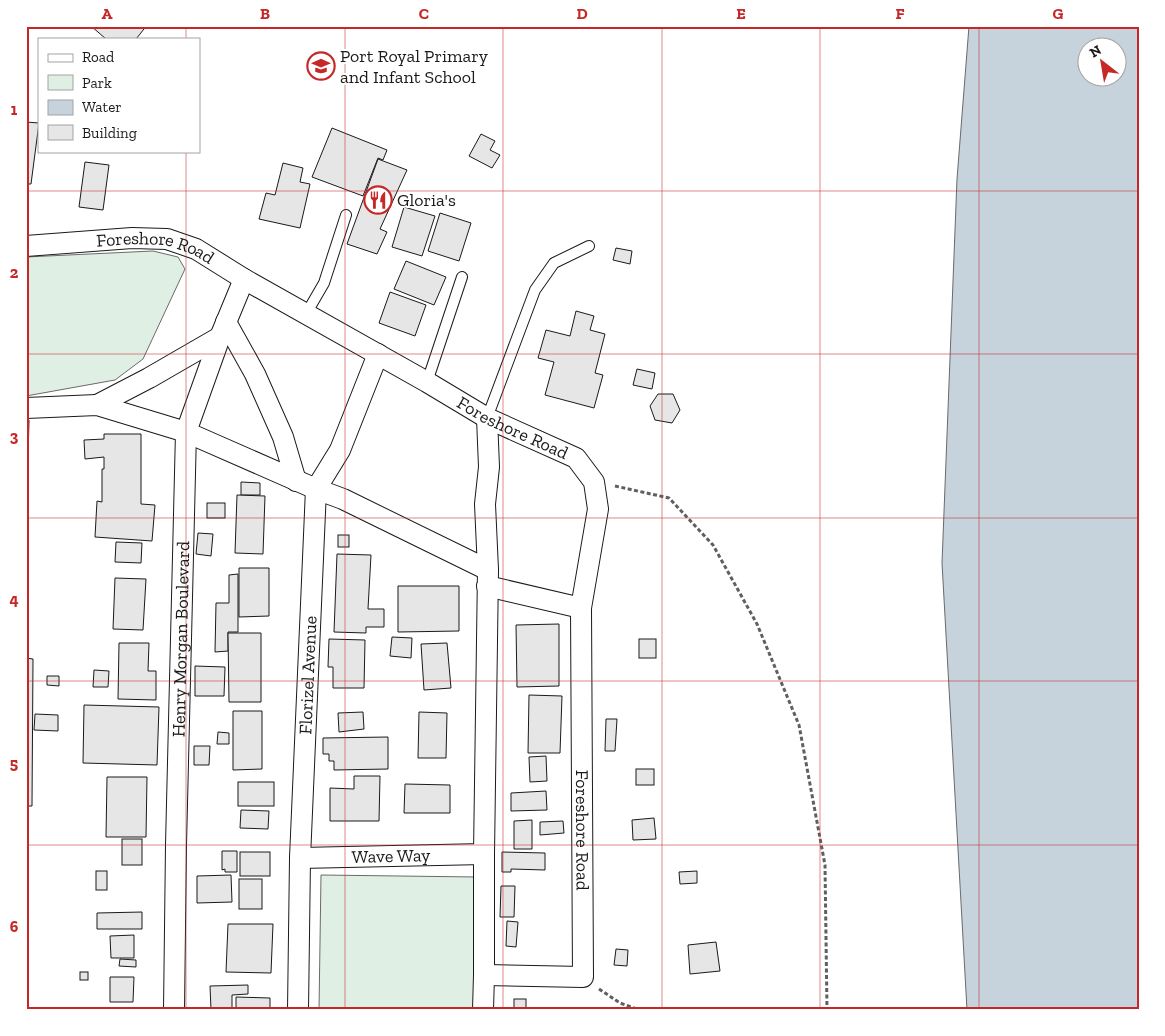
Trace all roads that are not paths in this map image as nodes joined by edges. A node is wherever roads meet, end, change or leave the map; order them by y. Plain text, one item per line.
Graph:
1 (346, 215) dead end
2 (26, 246) edge
3 (589, 246) dead end
4 (462, 277) dead end
5 (244, 279) junction
6 (306, 314) junction
7 (223, 329) junction
8 (378, 354) junction
9 (427, 382) junction
10 (97, 404) junction
11 (26, 408) edge
12 (487, 418) junction
13 (186, 432) junction
14 (296, 481) junction
15 (316, 489) junction
16 (487, 578) junction
17 (581, 608) junction
18 (484, 854) junction
19 (300, 858) junction
20 (484, 975) junction
21 (174, 1010) edge
22 (298, 1010) edge
23 (482, 1010) edge

1 - 6 lane
2 - 5 street, Foreshore Road
3 - 12 lane
4 - 9 lane
5 - 6 street, Foreshore Road
5 - 7 street, Henry Morgan Boulevard
6 - 8 street, Foreshore Road
7 - 10 street
7 - 13 street, Henry Morgan Boulevard
7 - 14 street
8 - 9 street, Foreshore Road
8 - 15 street, Florizel Avenue
9 - 12 street, Foreshore Road
10 - 11 street
10 - 13 street
12 - 16 street
12 - 17 street, Foreshore Road
13 - 14 street
13 - 21 street, Henry Morgan Boulevard
14 - 15 street
15 - 16 street
15 - 19 street, Florizel Avenue
16 - 17 street
16 - 18 street
17 - 20 street, Foreshore Road
18 - 19 street, Wave Way
18 - 20 street
19 - 22 street, Florizel Avenue
20 - 23 street

